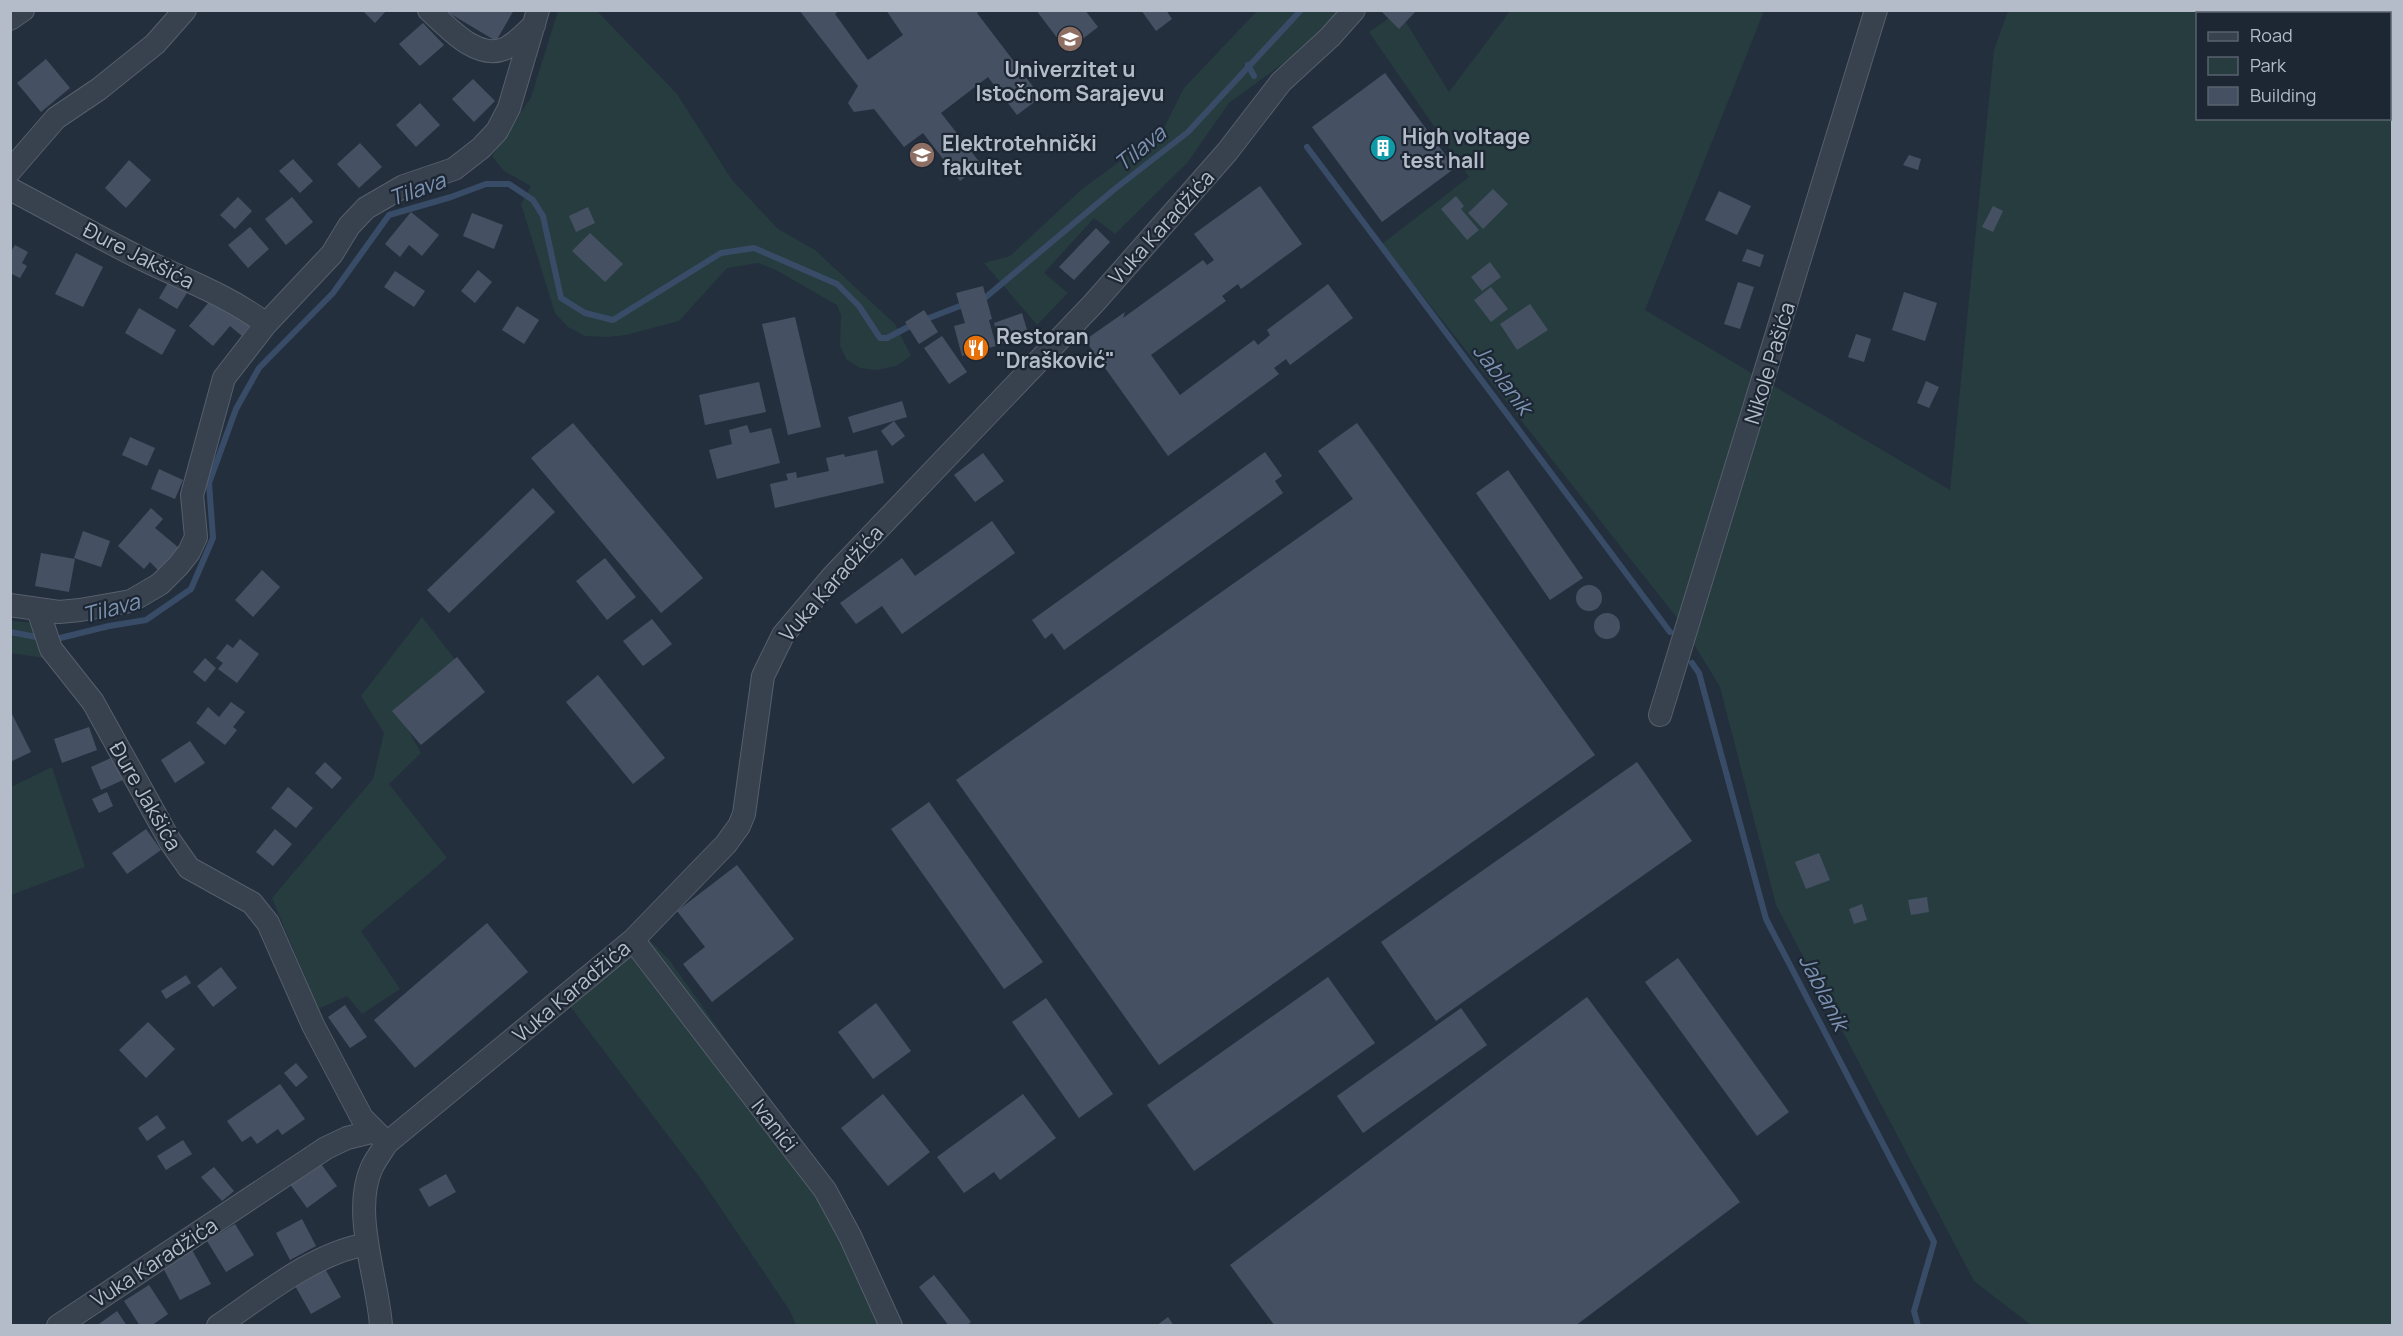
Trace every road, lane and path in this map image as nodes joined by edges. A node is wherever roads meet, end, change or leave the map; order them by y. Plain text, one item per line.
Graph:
1 (22, 10) edge
2 (185, 10) edge
3 (429, 10) edge
4 (1354, 10) edge
5 (1876, 10) edge
6 (536, 18) edge
7 (10, 19) edge
8 (10, 171) edge
9 (10, 189) edge
10 (266, 324) junction
11 (10, 605) edge
12 (40, 618) junction
13 (1660, 715) dead end
14 (633, 940) junction
15 (381, 1137) junction
16 (367, 1244) junction
17 (58, 1326) edge
18 (218, 1326) edge
19 (381, 1326) edge
20 (891, 1326) edge

1 - 7 street
2 - 8 street
3 - 6 street
4 - 14 street, Vuka Karadžića
5 - 13 street, Nikole Pašića
6 - 10 street
9 - 10 street, Đure Jakšića
10 - 12 street
11 - 12 street
12 - 15 street, Đure Jakšića
14 - 15 street, Vuka Karadžića
14 - 20 street, Ivanići
15 - 16 street, Vuka Karadžića
15 - 17 street, Vuka Karadžića
16 - 18 street
16 - 19 street, Vuka Karadžića

